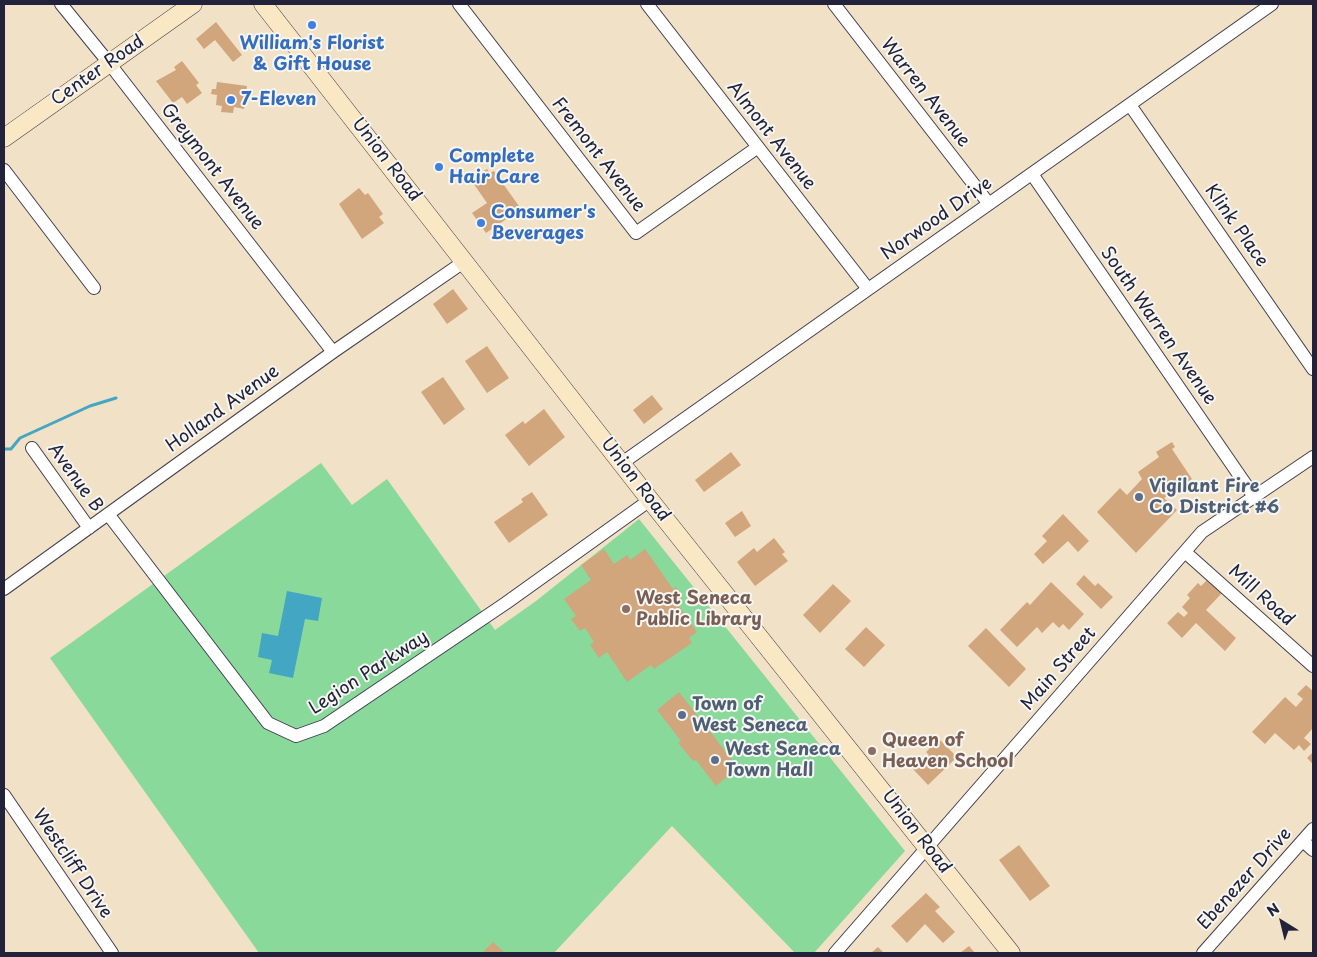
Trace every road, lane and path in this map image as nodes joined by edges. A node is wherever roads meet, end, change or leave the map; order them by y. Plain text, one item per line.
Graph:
1 (61, 4) edge
2 (193, 4) edge
3 (263, 4) edge
4 (459, 4) edge
5 (647, 4) edge
6 (834, 4) edge
7 (1272, 4) edge
8 (109, 63) junction
9 (1130, 104) junction
10 (4, 138) edge
11 (758, 147) junction
12 (4, 170) edge
13 (1032, 174) junction
14 (989, 204) junction
15 (465, 261) junction
16 (94, 288) dead end
17 (868, 289) junction
18 (332, 352) junction
19 (1313, 369) edge
20 (32, 448) dead end
21 (1313, 457) edge
22 (622, 463) junction
23 (1255, 498) junction
24 (650, 500) junction
25 (108, 514) junction
26 (89, 528) junction
27 (1185, 552) junction
28 (4, 589) edge
29 (1313, 666) edge
30 (4, 795) edge
31 (1313, 829) edge
32 (1303, 841) junction
33 (928, 847) junction
34 (1313, 850) edge
35 (112, 953) edge
36 (835, 953) edge
37 (1011, 953) edge
38 (1203, 953) edge

1 - 8 street, Greymont Avenue
2 - 8 main road, Center Road
3 - 15 main road, Union Road
4 - 11 street, Fremont Avenue
5 - 11 street, Almont Avenue
6 - 14 street, Warren Avenue
7 - 9 street, Norwood Drive
8 - 10 main road, Center Road
8 - 18 street, Greymont Avenue
9 - 13 street, Norwood Drive
9 - 19 street, Klink Place
11 - 17 street, Almont Avenue
12 - 16 street
13 - 14 street, Norwood Drive
13 - 23 street, South Warren Avenue
14 - 17 street, Norwood Drive
15 - 18 street, Holland Avenue
15 - 22 main road, Union Road
17 - 22 street, Norwood Drive
18 - 25 street, Holland Avenue
20 - 26 street, Avenue B
21 - 23 street, Main Street
22 - 24 main road, Union Road
23 - 27 street, Main Street
24 - 25 street, Legion Parkway
24 - 33 main road, Union Road
25 - 26 street, Holland Avenue
26 - 28 street, Holland Avenue
27 - 29 street, Mill Road
27 - 33 street, Main Street
30 - 35 street, Westcliff Drive
31 - 32 street, Ebenezer Drive
32 - 34 street
32 - 38 street, Ebenezer Drive
33 - 36 street, Main Street
33 - 37 main road, Union Road

